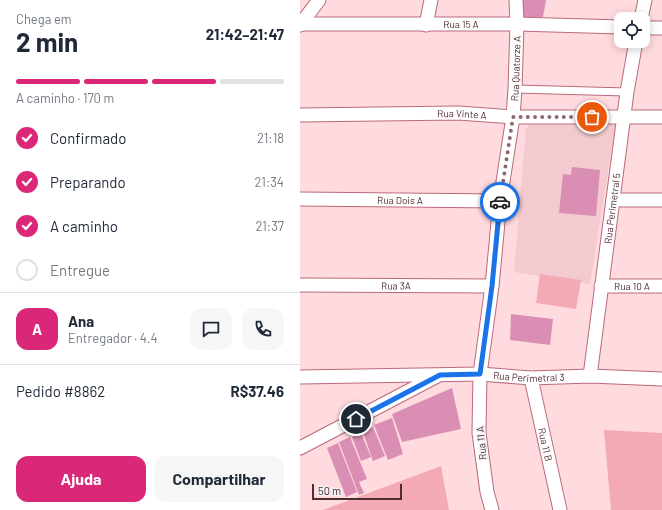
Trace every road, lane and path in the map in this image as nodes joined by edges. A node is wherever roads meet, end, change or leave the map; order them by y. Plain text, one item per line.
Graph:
1 (318, 0) edge
2 (431, 0) edge
3 (516, 0) edge
4 (645, 0) edge
5 (642, 12) edge
6 (300, 24) edge
7 (426, 24) junction
8 (517, 24) junction
9 (614, 27) edge
10 (650, 28) edge
11 (662, 28) edge
12 (635, 48) edge
13 (515, 89) junction
14 (627, 92) junction
15 (300, 115) edge
16 (513, 117) junction
17 (624, 117) junction
18 (662, 117) edge
19 (300, 200) edge
20 (613, 200) junction
21 (662, 200) edge
22 (500, 201) junction
23 (300, 285) edge
24 (492, 286) junction
25 (601, 286) junction
26 (662, 286) edge
27 (480, 374) junction
28 (440, 375) junction
29 (590, 376) junction
30 (300, 377) edge
31 (531, 378) junction
32 (662, 379) edge
33 (300, 448) edge
34 (492, 510) edge
35 (560, 510) edge

1 - 6 street
2 - 7 street
3 - 8 street, Rua Quatorze A
4 - 5 street
6 - 7 street, Rua 15 A
7 - 8 street, Rua 15 A
8 - 9 street, Rua 15 A
8 - 13 street, Rua Quatorze A
10 - 11 street
12 - 14 street, Rua Perimetral 5
13 - 14 lane
13 - 16 street, Rua Quatorze A
14 - 17 street, Rua Perimetral 5
15 - 16 street, Rua Vinte A
16 - 17 street, Rua Vinte A
16 - 22 street, Rua Quatorze A
17 - 18 street, Rua Vinte A
17 - 20 street, Rua Perimetral 5
19 - 22 street, Rua Dois A
20 - 21 street
20 - 25 street, Rua Perimetral 5
22 - 24 street, Rua Quatorze A
23 - 24 street, Rua 3A
24 - 27 street, Rua Quatorze A
25 - 26 street, Rua 10 A
25 - 29 street, Rua Perimetral 5
27 - 28 street, Rua Perimetral 3
27 - 31 street, Rua Perimetral 3
27 - 34 street, Rua 11 A
28 - 30 street, Rua Perimetral 3
28 - 33 street
29 - 31 street, Rua Perimetral 3
29 - 32 street, Rua Perimetral 3
31 - 35 street, Rua 11 B

